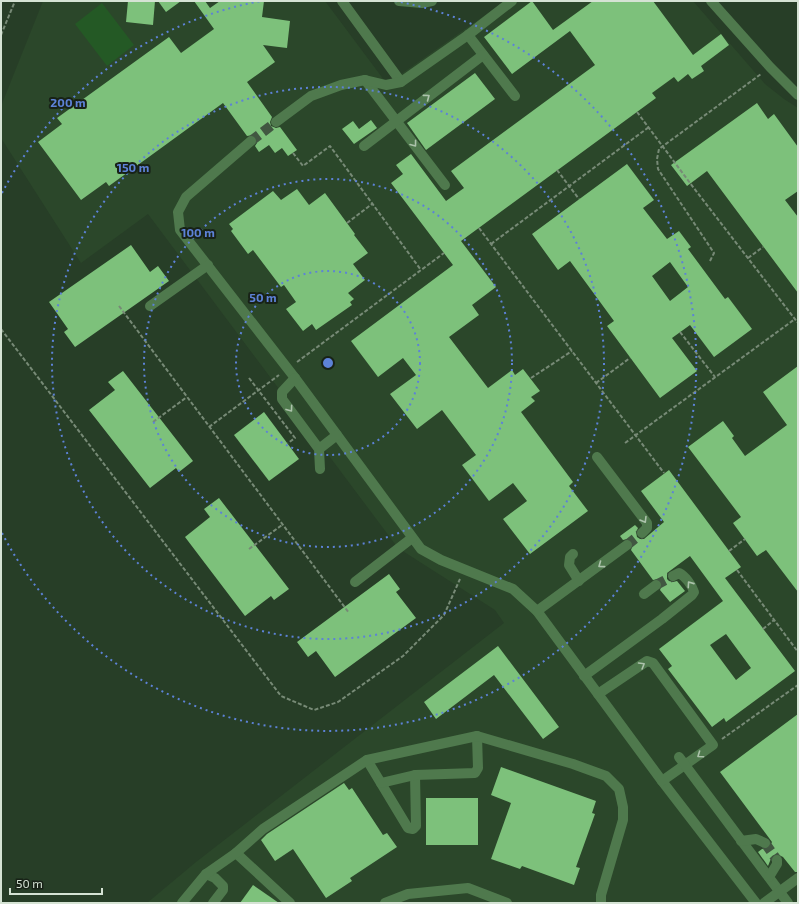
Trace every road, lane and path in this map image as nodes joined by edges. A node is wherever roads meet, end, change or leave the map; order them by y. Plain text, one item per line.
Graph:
1 (15, 1) edge
2 (342, 1) edge
3 (399, 1) edge
4 (432, 1) edge
5 (512, 1) edge
6 (711, 1) edge
7 (1, 35) edge
8 (468, 35) junction
9 (483, 55) junction
10 (770, 67) junction
11 (365, 80) junction
12 (401, 82) junction
13 (798, 95) edge
14 (515, 96) dead end
15 (637, 112) dead end
16 (396, 121) junction
17 (276, 122) tunnel mouth
18 (649, 127) junction
19 (250, 141) tunnel mouth
20 (364, 146) dead end
21 (663, 146) junction
22 (293, 153) dead end
23 (557, 170) dead end
24 (445, 185) dead end
25 (569, 186) junction
26 (579, 199) dead end
27 (372, 204) junction
28 (347, 223) dead end
29 (479, 228) dead end
30 (491, 244) junction
31 (764, 247) dead end
32 (444, 253) dead end
33 (748, 258) junction
34 (710, 261) dead end
35 (208, 265) junction
36 (421, 270) junction
37 (119, 306) dead end
38 (150, 306) dead end
39 (795, 319) junction
40 (798, 323) edge
41 (1, 329) edge
42 (680, 332) dead end
43 (572, 351) junction
44 (630, 358) dead end
45 (288, 369) junction
46 (715, 377) junction
47 (249, 378) dead end
48 (296, 378) junction
49 (531, 378) dead end
50 (596, 383) junction
51 (259, 390) junction
52 (186, 397) junction
53 (153, 422) dead end
54 (209, 427) junction
55 (337, 435) junction
56 (636, 435) junction
57 (288, 443) dead end
58 (625, 443) dead end
59 (319, 449) junction
60 (597, 457) dead end
61 (320, 469) dead end
62 (664, 473) dead end
63 (282, 525) junction
64 (642, 533) dead end
65 (412, 538) junction
66 (745, 539) dead end
67 (627, 545) tunnel mouth
68 (249, 550) dead end
69 (729, 551) dead end
70 (573, 554) dead end
71 (464, 569) junction
72 (737, 570) dead end
73 (673, 576) dead end
74 (583, 578) junction
75 (355, 582) dead end
76 (656, 585) tunnel mouth
77 (644, 594) dead end
78 (537, 611) junction
79 (349, 614) dead end
80 (774, 620) junction
81 (763, 629) dead end
82 (798, 652) edge
83 (584, 676) junction
84 (798, 685) edge
85 (598, 694) junction
86 (476, 736) junction
87 (713, 745) junction
88 (367, 760) junction
89 (682, 761) junction
90 (415, 775) junction
91 (662, 781) junction
92 (381, 783) junction
93 (741, 841) junction
94 (765, 843) dead end
95 (236, 853) junction
96 (777, 860) dead end
97 (206, 874) junction
98 (769, 877) junction
99 (798, 878) edge
100 (780, 891) junction
101 (182, 903) edge
102 (213, 903) edge
103 (290, 903) edge
104 (385, 903) edge
105 (507, 903) edge
106 (601, 903) edge
107 (756, 903) edge
108 (764, 903) edge
109 (788, 903) edge

1 - 7 path
2 - 12 street
3 - 4 street
5 - 8 street
6 - 10 street
8 - 9 street
8 - 12 street
9 - 14 street
16 -> 9 street
10 - 13 street
10 - 21 path
11 - 12 street
11 - 16 street
11 - 17 street
15 - 18 path
16 - 20 street
16 -> 24 street
18 - 21 path
18 - 25 path
19 - 35 street
21 - 33 path
21 - 34 path
22 - 27 path
23 - 25 path
25 - 26 path
25 - 30 path
27 - 28 path
27 - 36 path
29 - 30 path
30 - 43 path
31 - 33 path
32 - 36 path
33 - 39 path
35 - 38 street
35 - 45 street
36 - 45 path
37 - 52 path
39 - 40 path
39 - 46 path
41 - 71 path
42 - 46 path
43 - 49 path
43 - 50 path
44 - 50 path
45 - 48 street
45 - 51 path
46 - 56 path
47 - 51 path
48 - 55 street
48 -> 59 street
50 - 56 path
51 - 54 path
51 - 57 path
52 - 53 path
52 - 54 path
54 - 63 path
55 - 59 street
55 - 65 street
56 - 58 path
56 - 62 path
59 - 61 street
60 -> 64 street
63 - 68 path
63 - 79 path
65 - 71 street
65 - 75 street
66 - 69 path
67 -> 74 street
70 - 74 street
71 - 78 street
72 - 80 path
83 -> 73 street
74 - 78 street
76 - 77 street
78 - 83 street
80 - 81 path
80 - 82 path
83 - 85 street
84 - 87 path
85 -> 87 street
85 - 91 street
86 - 88 street
86 - 90 street
86 - 106 street
87 -> 89 street
88 - 92 street
88 - 95 street
89 - 91 street
89 - 93 street
90 - 92 street
90 - 92 street
91 - 107 street
93 - 94 street
93 - 98 street
95 - 97 street
95 - 103 street
96 - 98 street
97 - 101 street
97 - 102 street
98 - 100 street
99 - 100 street
100 - 108 street
100 - 109 street
104 - 105 street

